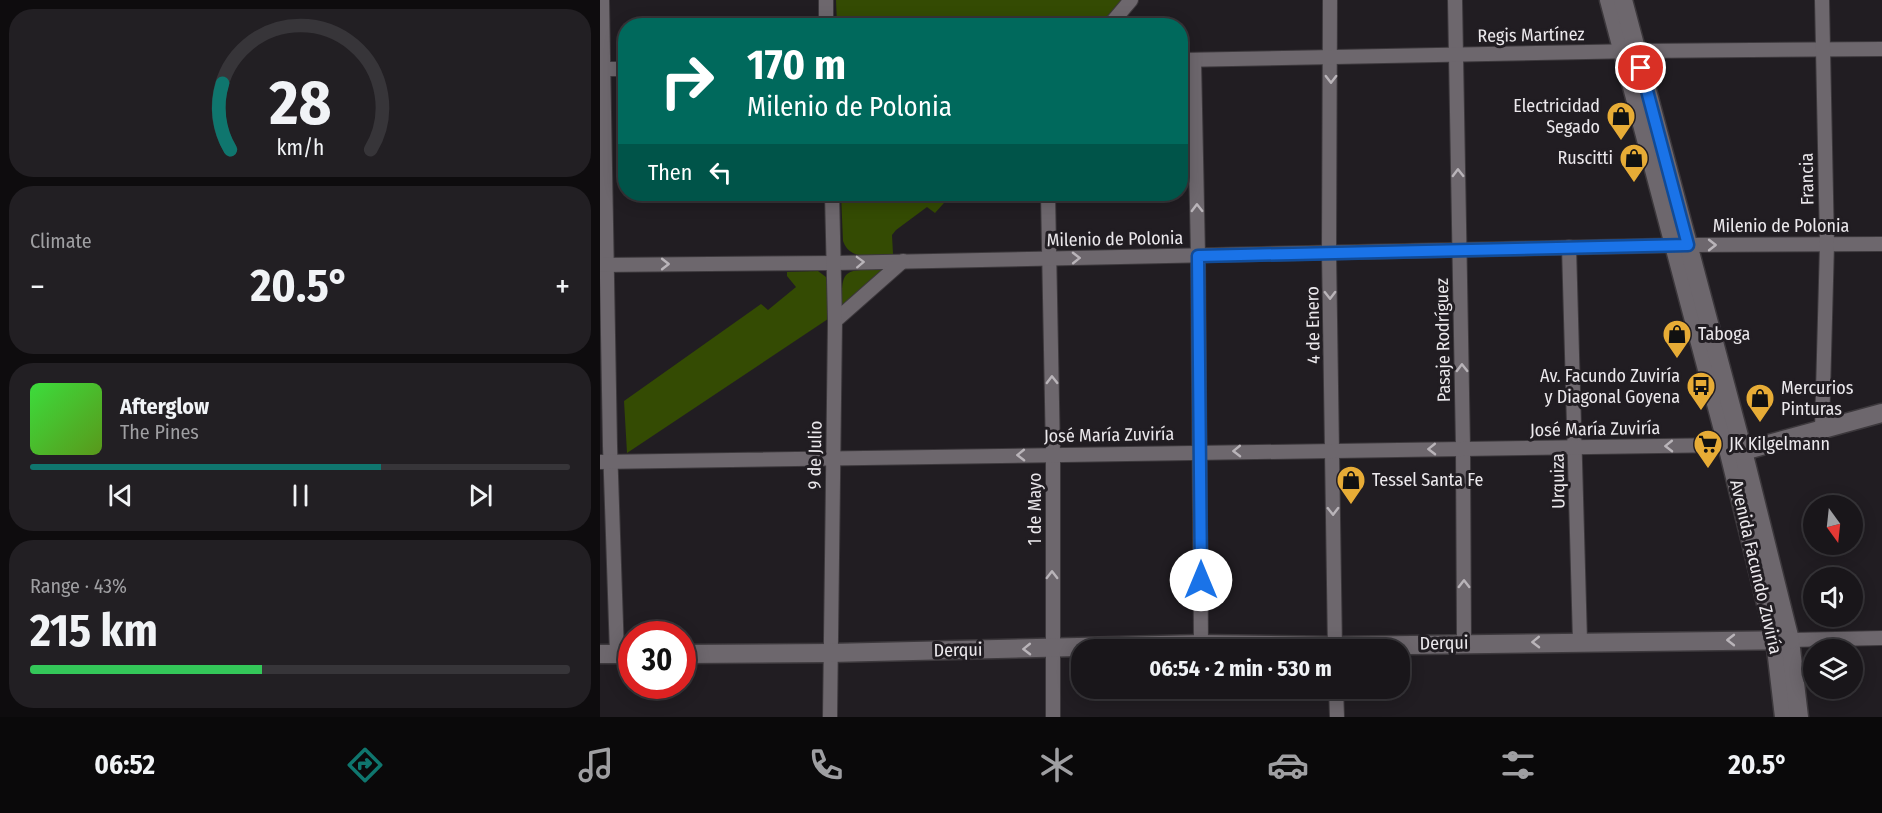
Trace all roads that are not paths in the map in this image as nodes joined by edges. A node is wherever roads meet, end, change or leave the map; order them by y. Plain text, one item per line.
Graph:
1 (602, 0) edge
2 (826, 0) edge
3 (1131, 0) edge
4 (1330, 0) edge
5 (1455, 0) edge
6 (1609, 0) edge
7 (1623, 0) edge
8 (1822, 0) edge
9 (826, 18) edge
10 (1116, 18) edge
11 (1882, 49) edge
12 (1823, 50) junction
13 (1630, 51) junction
14 (1456, 55) junction
15 (1331, 58) junction
16 (1188, 60) edge
17 (602, 69) edge
18 (618, 69) edge
19 (1188, 78) edge
20 (832, 201) edge
21 (1048, 201) edge
22 (1827, 244) junction
23 (1882, 244) edge
24 (1681, 245) junction
25 (1569, 247) junction
26 (1459, 250) junction
27 (1329, 253) junction
28 (1198, 256) junction
29 (1050, 258) junction
30 (903, 261) junction
31 (835, 263) junction
32 (603, 264) edge
33 (836, 321) junction
34 (1882, 413) edge
35 (1822, 429) junction
36 (1576, 447) junction
37 (1463, 448) junction
38 (1735, 448) junction
39 (1333, 450) junction
40 (1200, 452) junction
41 (1053, 454) junction
42 (832, 459) junction
43 (605, 462) edge
44 (1882, 638) edge
45 (1201, 639) edge
46 (1335, 639) edge
47 (1783, 640) junction
48 (1580, 641) junction
49 (1464, 642) junction
50 (1410, 645) edge
51 (1071, 647) edge
52 (1052, 648) junction
53 (830, 653) junction
54 (616, 654) edge
55 (696, 654) edge
56 (1336, 699) edge
57 (830, 717) edge
58 (1053, 717) edge
59 (1337, 717) edge
60 (1784, 717) edge
61 (1799, 717) edge

1 - 17 street
2 - 9 street
3 - 10 street
4 - 15 street, 4 de Enero
5 - 14 street, Pasaje Rodríguez
6 - 13 street, Avenida Facundo Zuviría
7 - 13 street, Avenida Facundo Zuviría
8 - 12 street, Francia
11 - 12 street, Regis Martínez
12 - 13 street, Regis Martínez
12 - 22 street, Francia
13 - 14 street, Regis Martínez
13 - 24 street, Avenida Facundo Zuviría
14 - 15 street, Regis Martínez
26 -> 14 street, Pasaje Rodríguez
15 - 16 street, Regis Martínez
15 -> 27 street, 4 de Enero
17 - 18 street
17 - 32 street
28 -> 19 street
20 - 31 street, 9 de Julio
21 - 29 street, 1 de Mayo
22 - 23 street, Milenio de Polonia
24 -> 22 street, Milenio de Polonia
22 - 35 street, Francia
24 - 25 street, Milenio de Polonia
24 - 38 street, Avenida Facundo Zuviría
25 - 26 street, Milenio de Polonia
25 - 36 street, Urquiza
26 - 27 street, Milenio de Polonia
37 -> 26 street, Pasaje Rodríguez
27 - 28 street, Milenio de Polonia
27 -> 39 street, 4 de Enero
29 -> 28 street, Milenio de Polonia
28 - 40 street
29 - 30 street, Milenio de Polonia
41 -> 29 street, 1 de Mayo
31 -> 30 street, Milenio de Polonia
30 - 33 street
32 -> 31 street, Milenio de Polonia
31 - 33 street, 9 de Julio
32 - 43 street
33 - 42 street, 9 de Julio
34 - 35 street
35 - 38 street
36 - 37 street, José María Zuviría
38 -> 36 street, José María Zuviría
36 - 48 street, Urquiza
37 -> 39 street, José María Zuviría
49 -> 37 street, Pasaje Rodríguez
38 - 47 street, Avenida Facundo Zuviría
39 -> 40 street, José María Zuviría
39 -> 46 street, 4 de Enero
40 - 41 street, José María Zuviría
40 - 45 street
41 -> 42 street, José María Zuviría
52 -> 41 street, 1 de Mayo
42 - 43 street, José María Zuviría
42 - 53 street, 9 de Julio
43 - 54 street
44 - 47 street, Derqui
47 -> 48 street, Derqui
47 - 60 street, Avenida Facundo Zuviría
47 - 61 street, Avenida Facundo Zuviría
48 -> 49 street, Derqui
49 - 50 street, Derqui
51 - 52 street, Derqui
52 -> 53 street, Derqui
52 - 58 street, 1 de Mayo
53 - 55 street, Derqui
53 - 57 street, 9 de Julio
56 - 59 street

